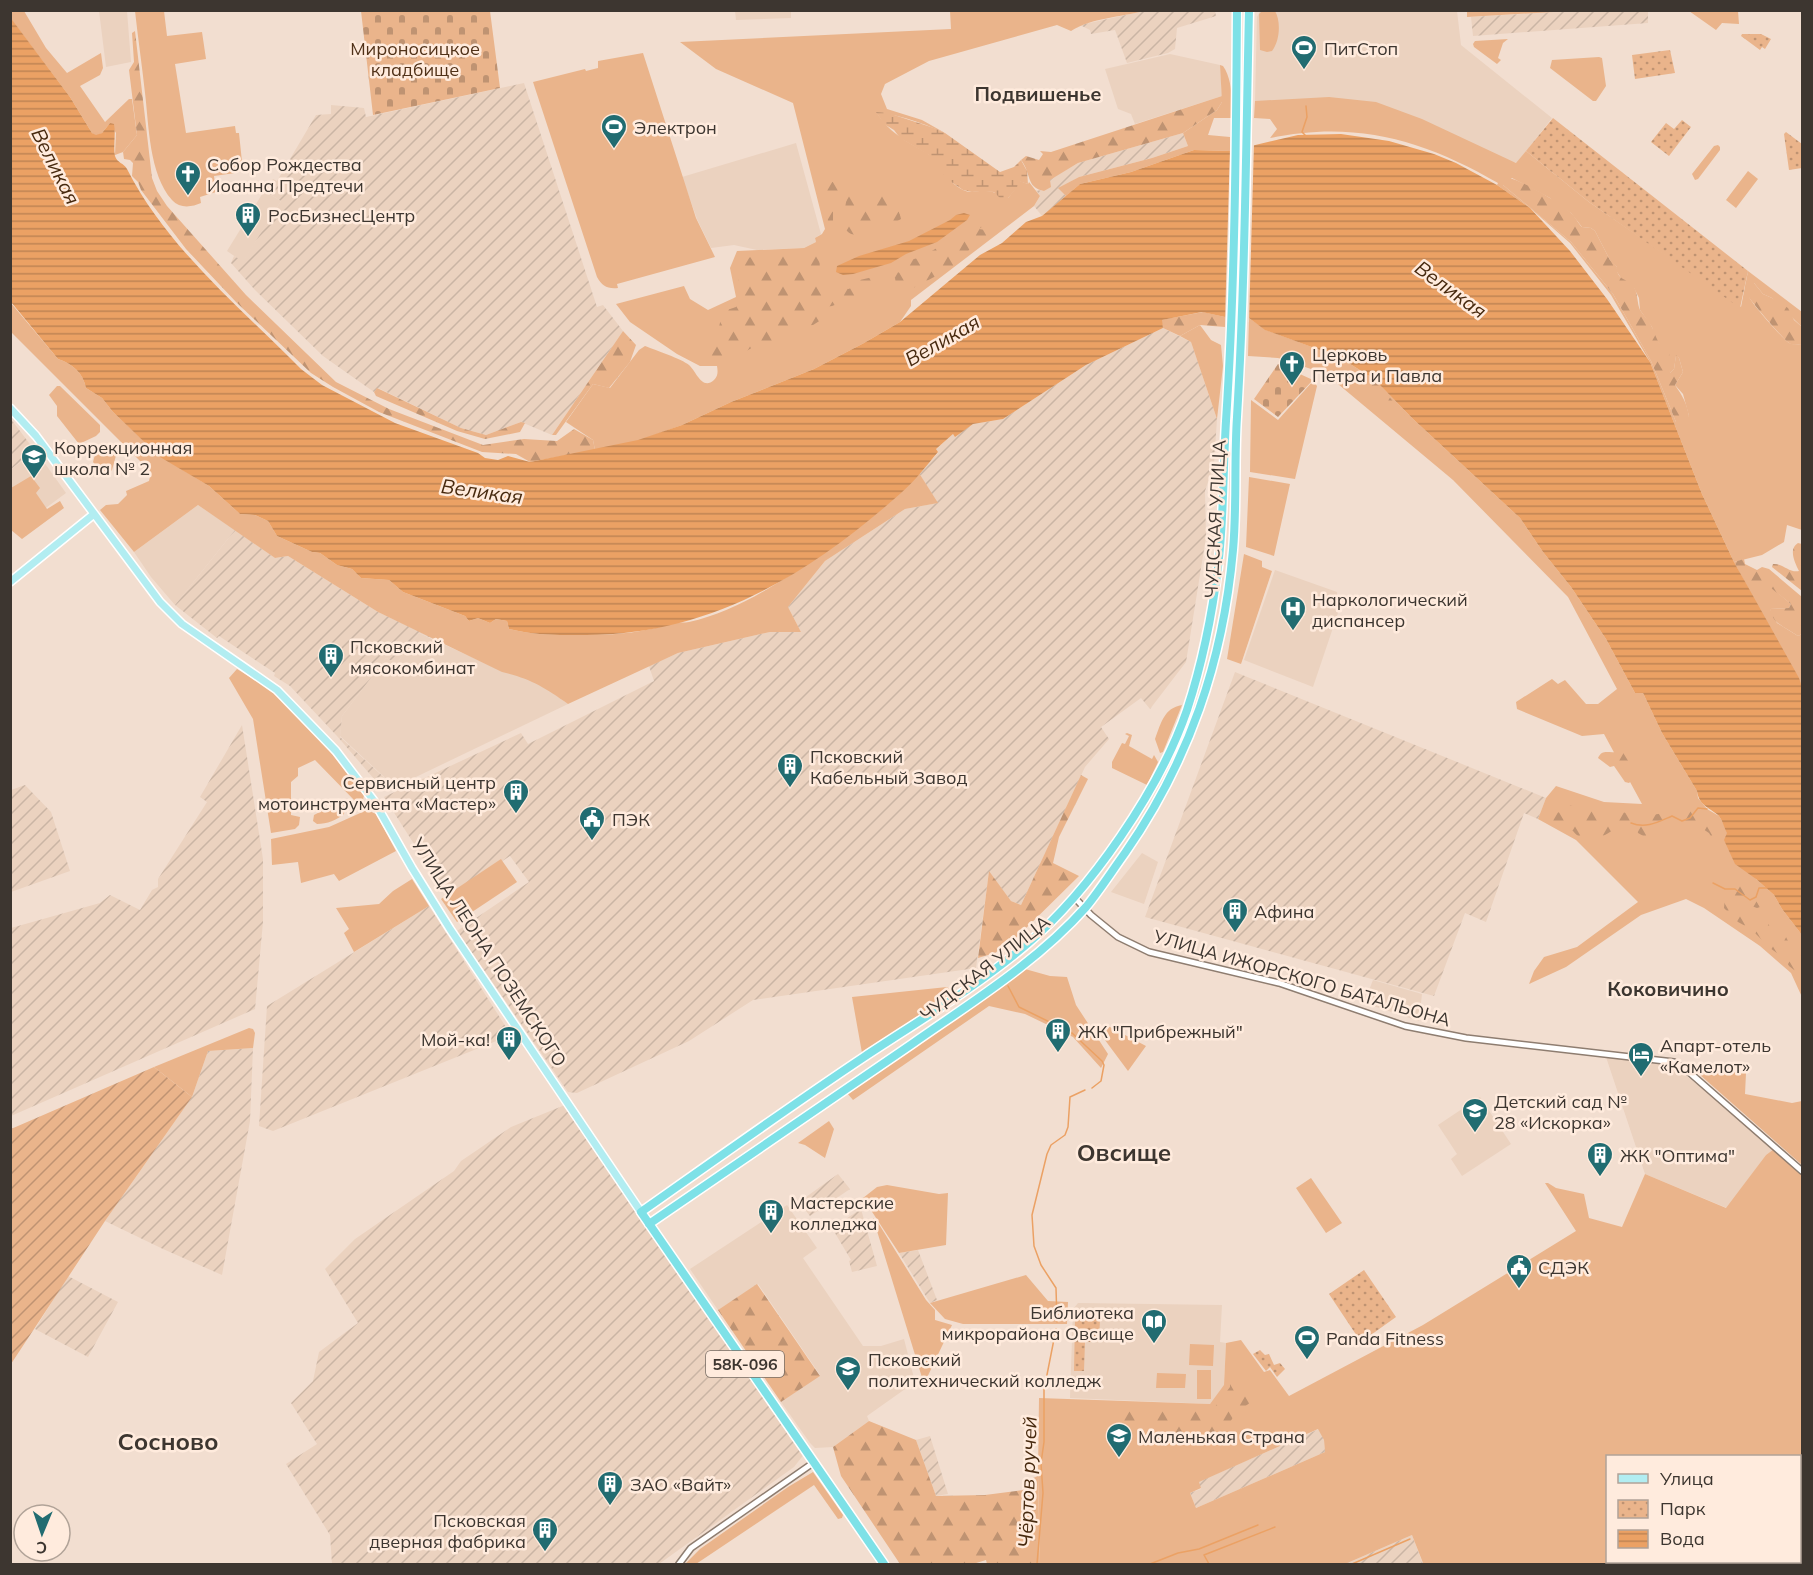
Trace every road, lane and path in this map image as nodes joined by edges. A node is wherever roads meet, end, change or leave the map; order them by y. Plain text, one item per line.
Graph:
1 (1237, 10) edge
2 (1249, 10) edge
3 (10, 408) edge
4 (94, 513) junction
5 (10, 582) edge
6 (1215, 591) junction
7 (1228, 593) junction
8 (1210, 621) junction
9 (1223, 624) junction
10 (1074, 897) junction
11 (1084, 908) junction
12 (878, 1047) junction
13 (858, 1060) junction
14 (887, 1061) junction
15 (870, 1073) junction
16 (1803, 1171) edge
17 (641, 1212) junction
18 (649, 1224) junction
19 (813, 1463) junction
20 (679, 1564) edge
21 (884, 1564) edge

1 - 6 highway, ЧУДСКАЯ УЛИЦА
2 - 7 highway, ЧУДСКАЯ УЛИЦА
3 - 4 main road, УЛИЦА ЛЕОНА ПОЗЕМСКОГО
4 - 5 main road
4 - 17 main road, УЛИЦА ЛЕОНА ПОЗЕМСКОГО
6 - 7 highway
6 - 8 highway, ЧУДСКАЯ УЛИЦА
7 - 9 highway, ЧУДСКАЯ УЛИЦА
8 - 9 highway
8 - 10 highway, ЧУДСКАЯ УЛИЦА
9 - 11 highway, ЧУДСКАЯ УЛИЦА
10 - 11 street, УЛИЦА ИЖОРСКОГО БАТАЛЬОНА
10 - 12 highway, ЧУДСКАЯ УЛИЦА
11 - 14 highway, ЧУДСКАЯ УЛИЦА
11 - 16 street, УЛИЦА ИЖОРСКОГО БАТАЛЬОНА
12 - 13 highway, ЧУДСКАЯ УЛИЦА
12 - 14 highway
13 - 15 highway
13 - 17 highway, ЧУДСКАЯ УЛИЦА
14 - 15 highway, ЧУДСКАЯ УЛИЦА
15 - 18 highway, ЧУДСКАЯ УЛИЦА
17 - 18 highway, УЛИЦА ЛЕОНА ПОЗЕМСКОГО / 58К-096
18 - 19 highway, УЛИЦА ЛЕОНА ПОЗЕМСКОГО / 58К-096
19 - 20 street
19 - 21 highway, УЛИЦА ЛЕОНА ПОЗЕМСКОГО / 58К-096

